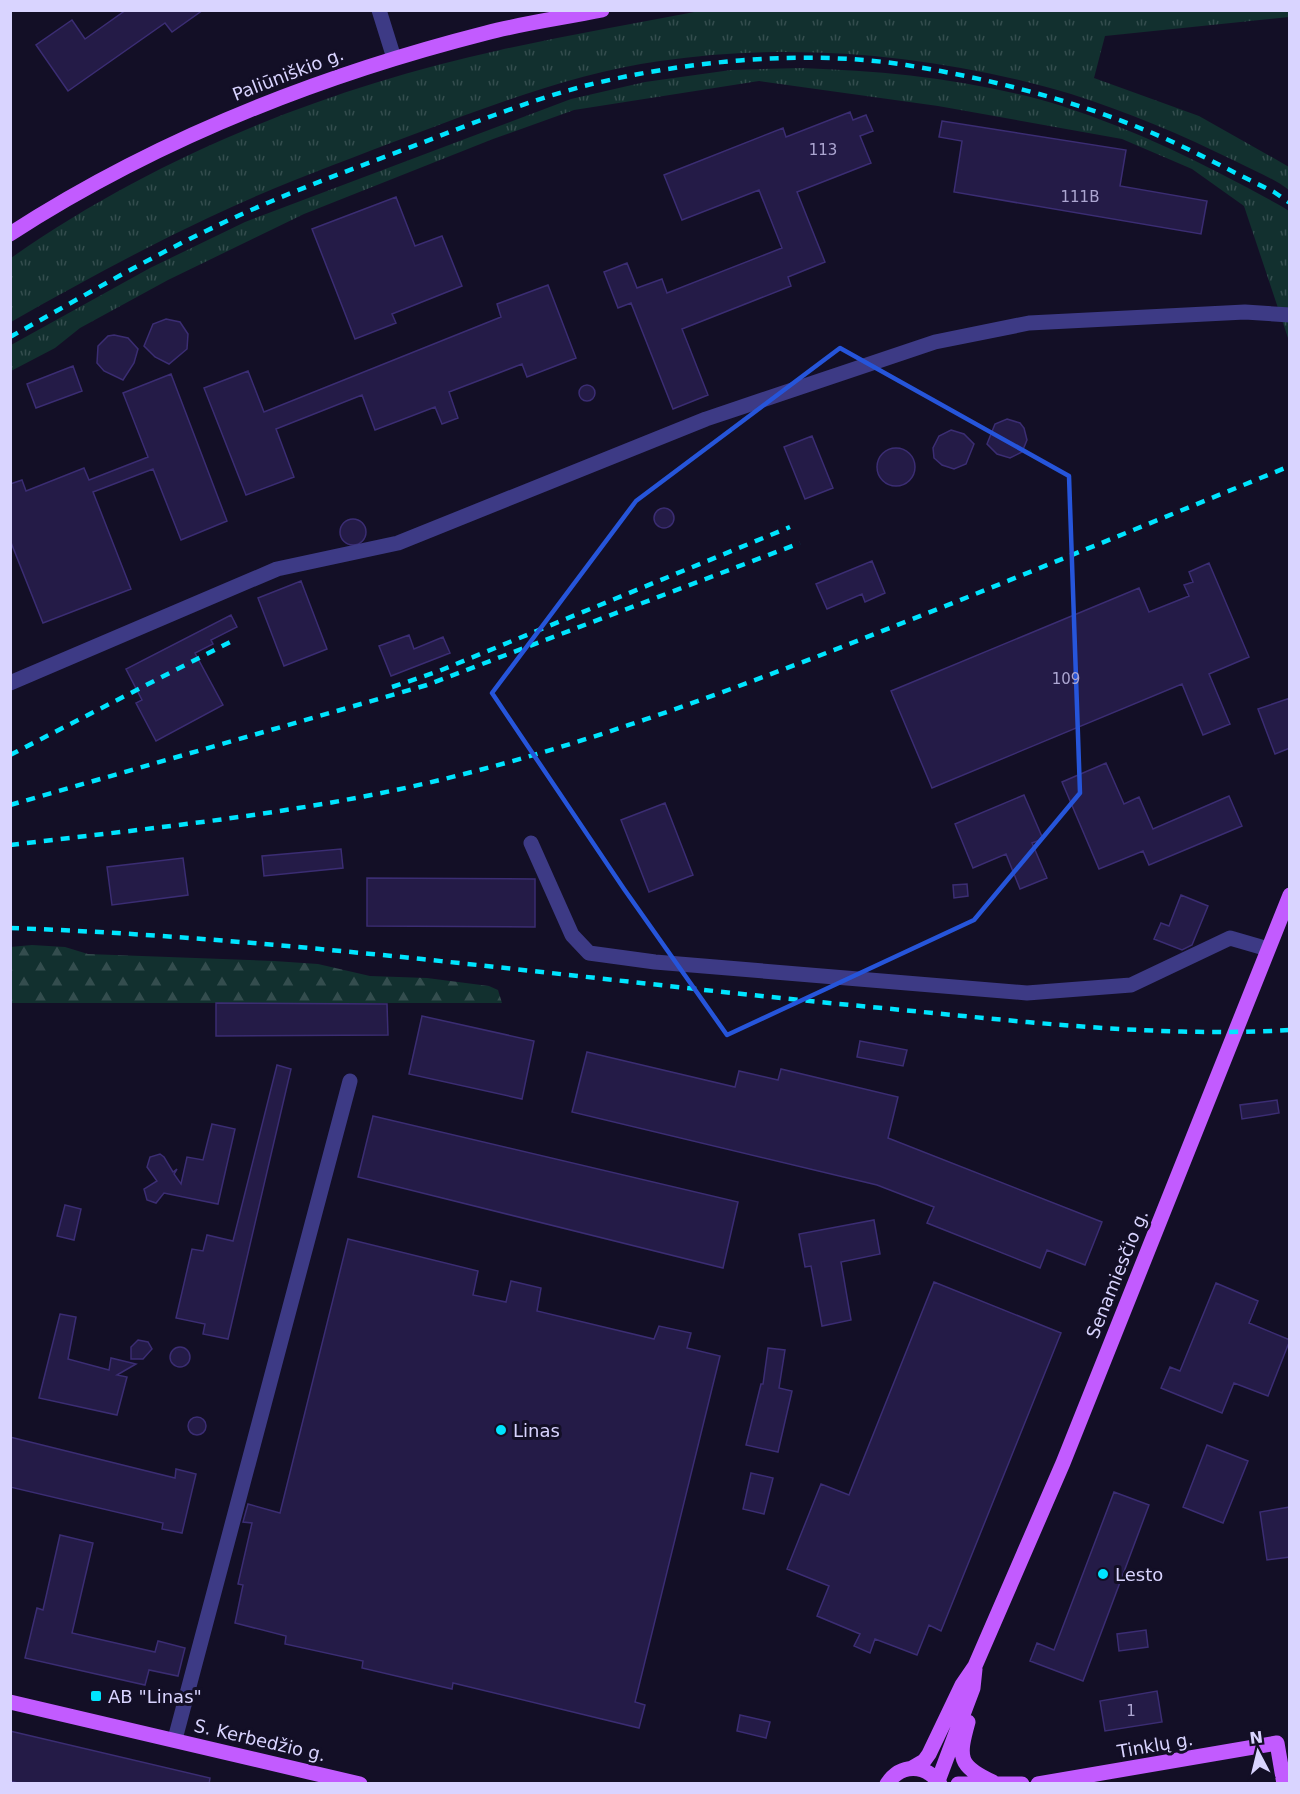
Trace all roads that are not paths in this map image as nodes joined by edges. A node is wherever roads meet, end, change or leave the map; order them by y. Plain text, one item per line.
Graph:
1 (379, 10) edge
2 (602, 10) edge
3 (394, 58) junction
4 (10, 234) edge
5 (1290, 315) edge
6 (10, 683) edge
7 (531, 843) dead end
8 (1290, 894) edge
9 (1268, 949) junction
10 (350, 1081) dead end
11 (975, 1666) junction
12 (973, 1688) junction
13 (10, 1702) edge
14 (175, 1740) junction
15 (912, 1768) junction
16 (939, 1782) edge
17 (993, 1782) edge
18 (360, 1784) edge
19 (887, 1784) edge
20 (958, 1784) edge
21 (1022, 1784) edge
22 (1038, 1784) edge
23 (1284, 1784) edge

1 - 3 street
2 - 3 main road, Paliūniškio g.
3 - 4 main road, Paliūniškio g.
5 - 6 street
7 - 9 street
8 - 9 main road, Senamiesčio g.
9 - 11 main road, Senamiesčio g.
10 - 14 street
11 - 12 main road, Senamiesčio g.
11 - 15 main road, Senamiesčio g.
12 - 16 main road, Senamiesčio g.
12 - 17 main road, Senamiesčio g.
13 - 14 main road, S. Kerbedžio g.
14 - 18 main road, S. Kerbedžio g.
15 - 16 main road, Senamiesčio g.
15 - 19 main road, Senamiesčio g.
17 - 20 main road
17 - 21 main road
22 - 23 main road, Tinklų g.

